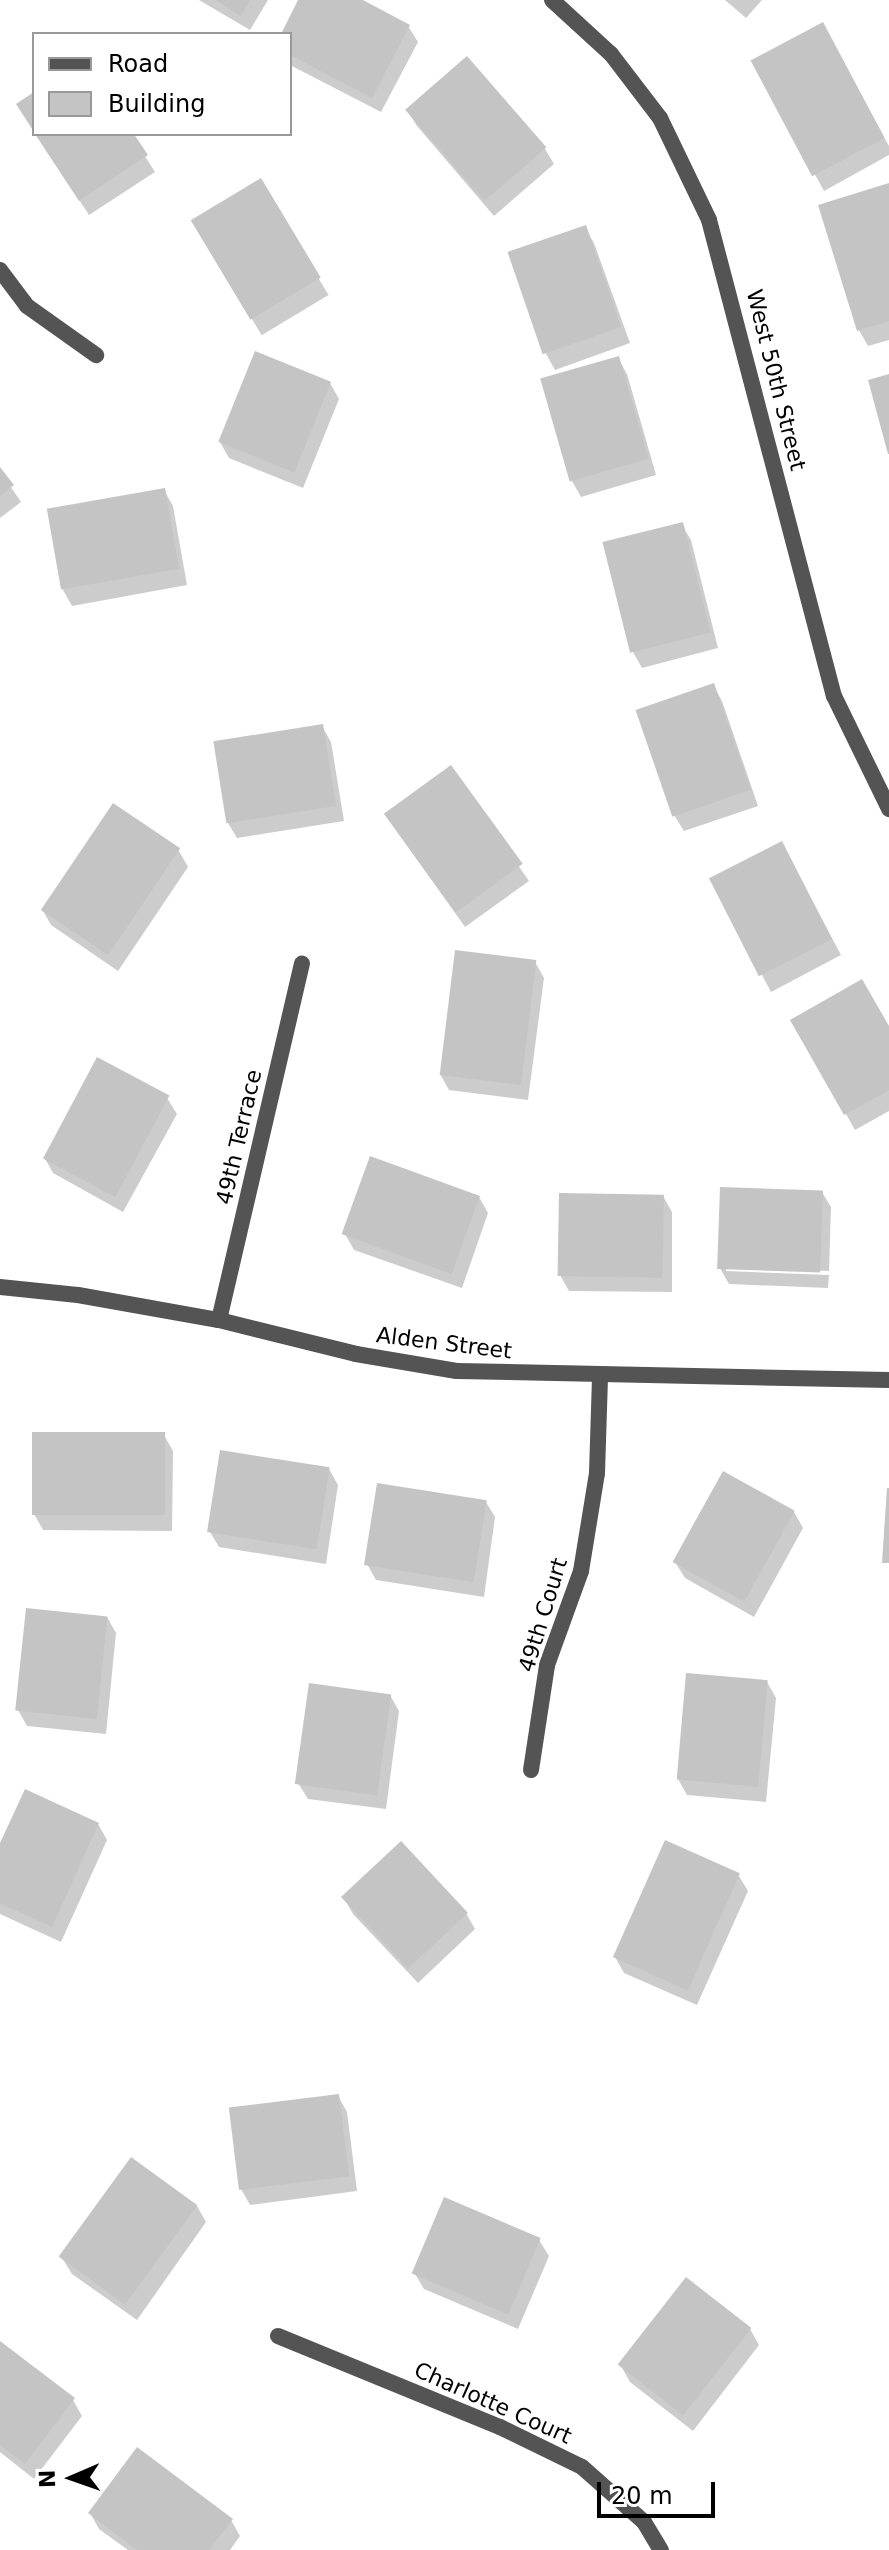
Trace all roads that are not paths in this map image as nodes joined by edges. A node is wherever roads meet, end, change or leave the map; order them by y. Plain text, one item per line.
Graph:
1 (552, 0) edge
2 (0, 270) edge
3 (96, 355) dead end
4 (889, 809) edge
5 (302, 964) dead end
6 (0, 1287) edge
7 (219, 1320) junction
8 (600, 1377) junction
9 (889, 1380) edge
10 (531, 1770) dead end
11 (278, 2336) dead end
12 (661, 2550) edge

1 - 4 street, West 50th Street
2 - 3 street
5 - 7 street, 49th Terrace
6 - 7 street, Alden Street
7 - 8 street, Alden Street
8 - 9 street, Alden Street
8 - 10 street, 49th Court
11 - 12 street, Charlotte Court

